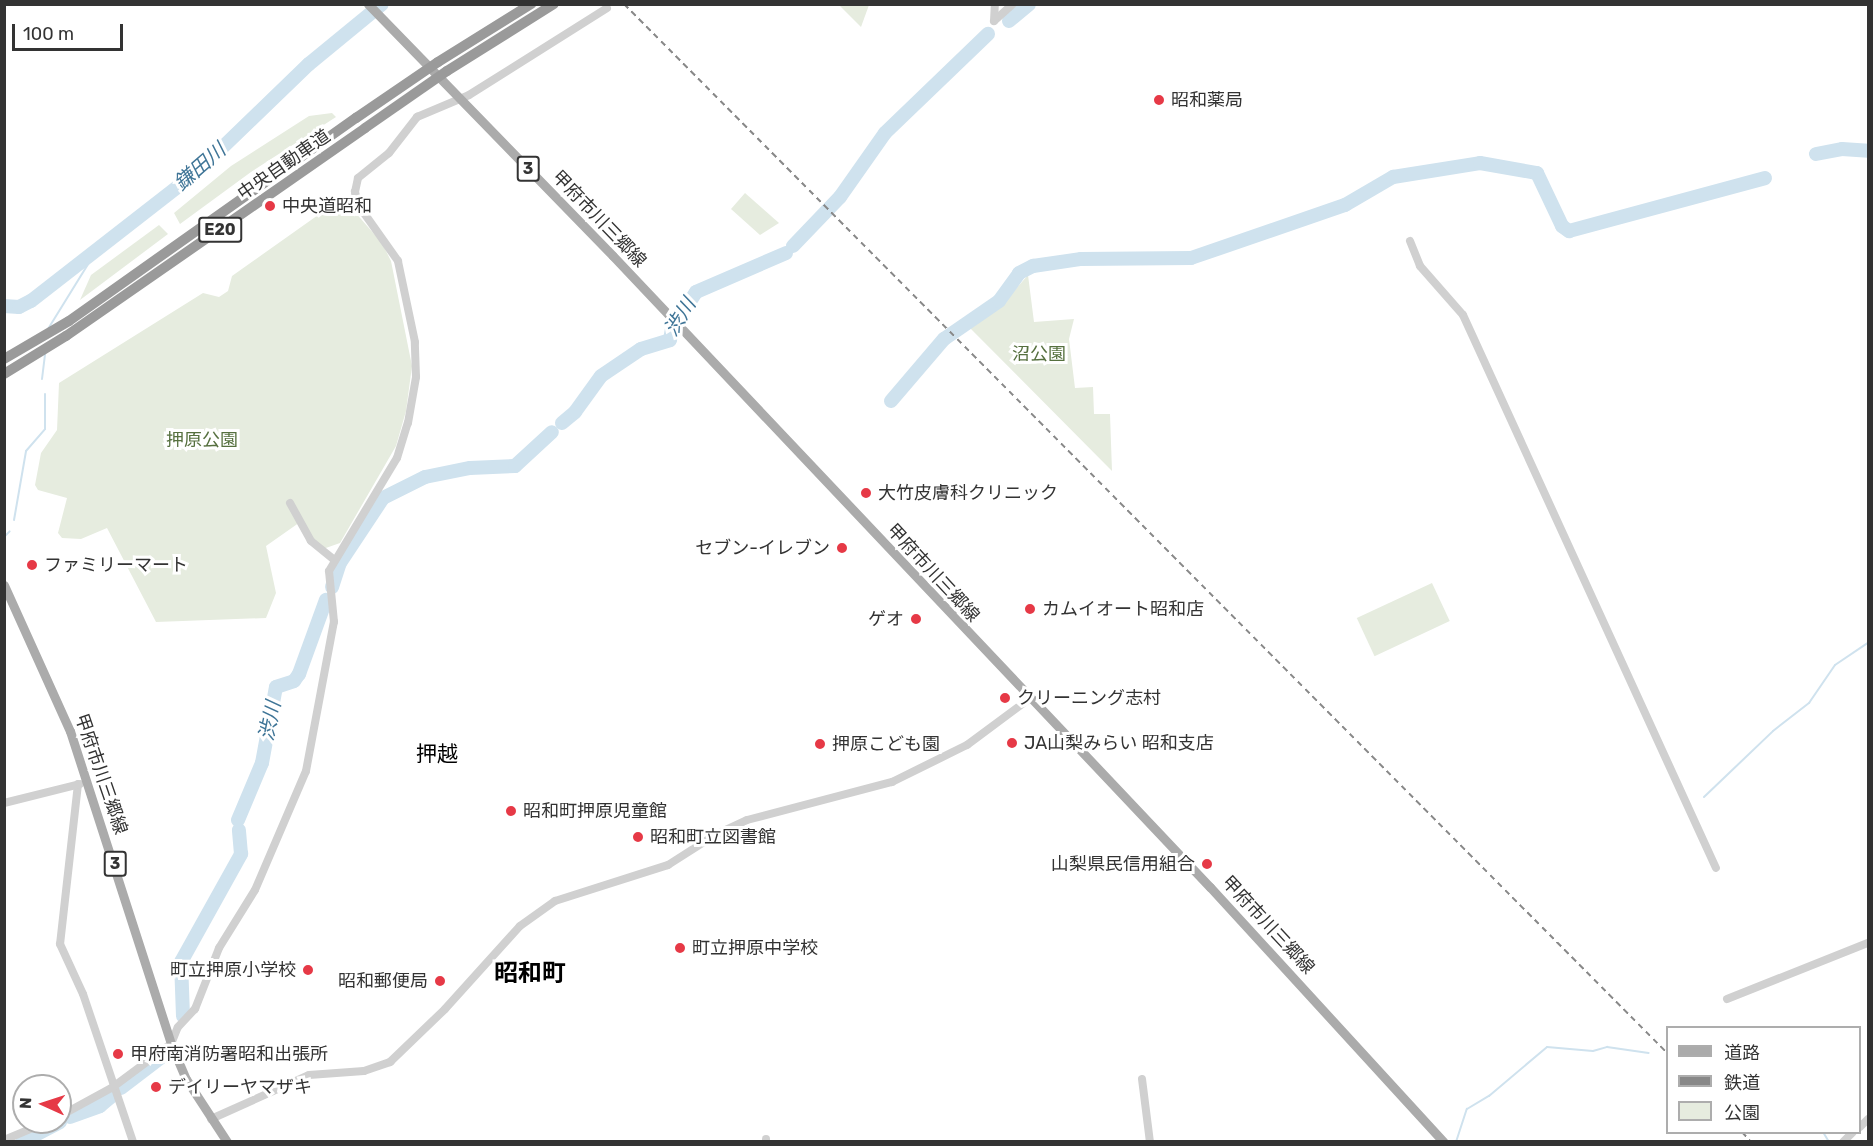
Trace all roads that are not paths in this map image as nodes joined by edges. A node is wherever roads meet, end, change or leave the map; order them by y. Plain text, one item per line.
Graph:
1 (368, 4) edge
2 (531, 4) edge
3 (554, 4) edge
4 (995, 4) edge
5 (1013, 4) edge
6 (607, 8) dead end
7 (459, 97) junction
8 (1410, 241) dead end
9 (4, 359) edge
10 (4, 374) edge
11 (290, 503) dead end
12 (333, 559) junction
13 (4, 585) edge
14 (1029, 699) junction
15 (83, 783) junction
16 (4, 803) edge
17 (1716, 868) dead end
18 (1869, 943) edge
19 (1727, 999) dead end
20 (171, 1044) junction
21 (1142, 1079) dead end
22 (113, 1087) junction
23 (72, 1109) edge
24 (211, 1119) junction
25 (18, 1134) edge
26 (4, 1140) edge
27 (133, 1142) edge
28 (227, 1142) edge
29 (1150, 1142) edge
30 (1444, 1142) edge

1 - 7 main road, 甲府市川三郷線 / 3
2 - 9 highway, 中央自動車道 / E20, bridge
3 - 10 highway, 中央自動車道 / E20, bridge
4 - 5 street
6 - 7 street
7 - 12 street
7 - 14 main road, 甲府市川三郷線 / 3
8 - 17 street
11 - 12 street
12 - 20 street
13 - 15 main road, 甲府市川三郷線 / 3
14 - 24 street
14 - 30 main road, 甲府市川三郷線 / 3
15 - 16 street
15 - 20 main road, 甲府市川三郷線 / 3
15 - 22 street
18 - 19 street
20 - 22 street
20 - 24 main road, 甲府市川三郷線 / 3
21 - 29 street
22 - 23 street
22 - 27 street
24 - 28 main road, 甲府市川三郷線 / 3
25 - 26 street

